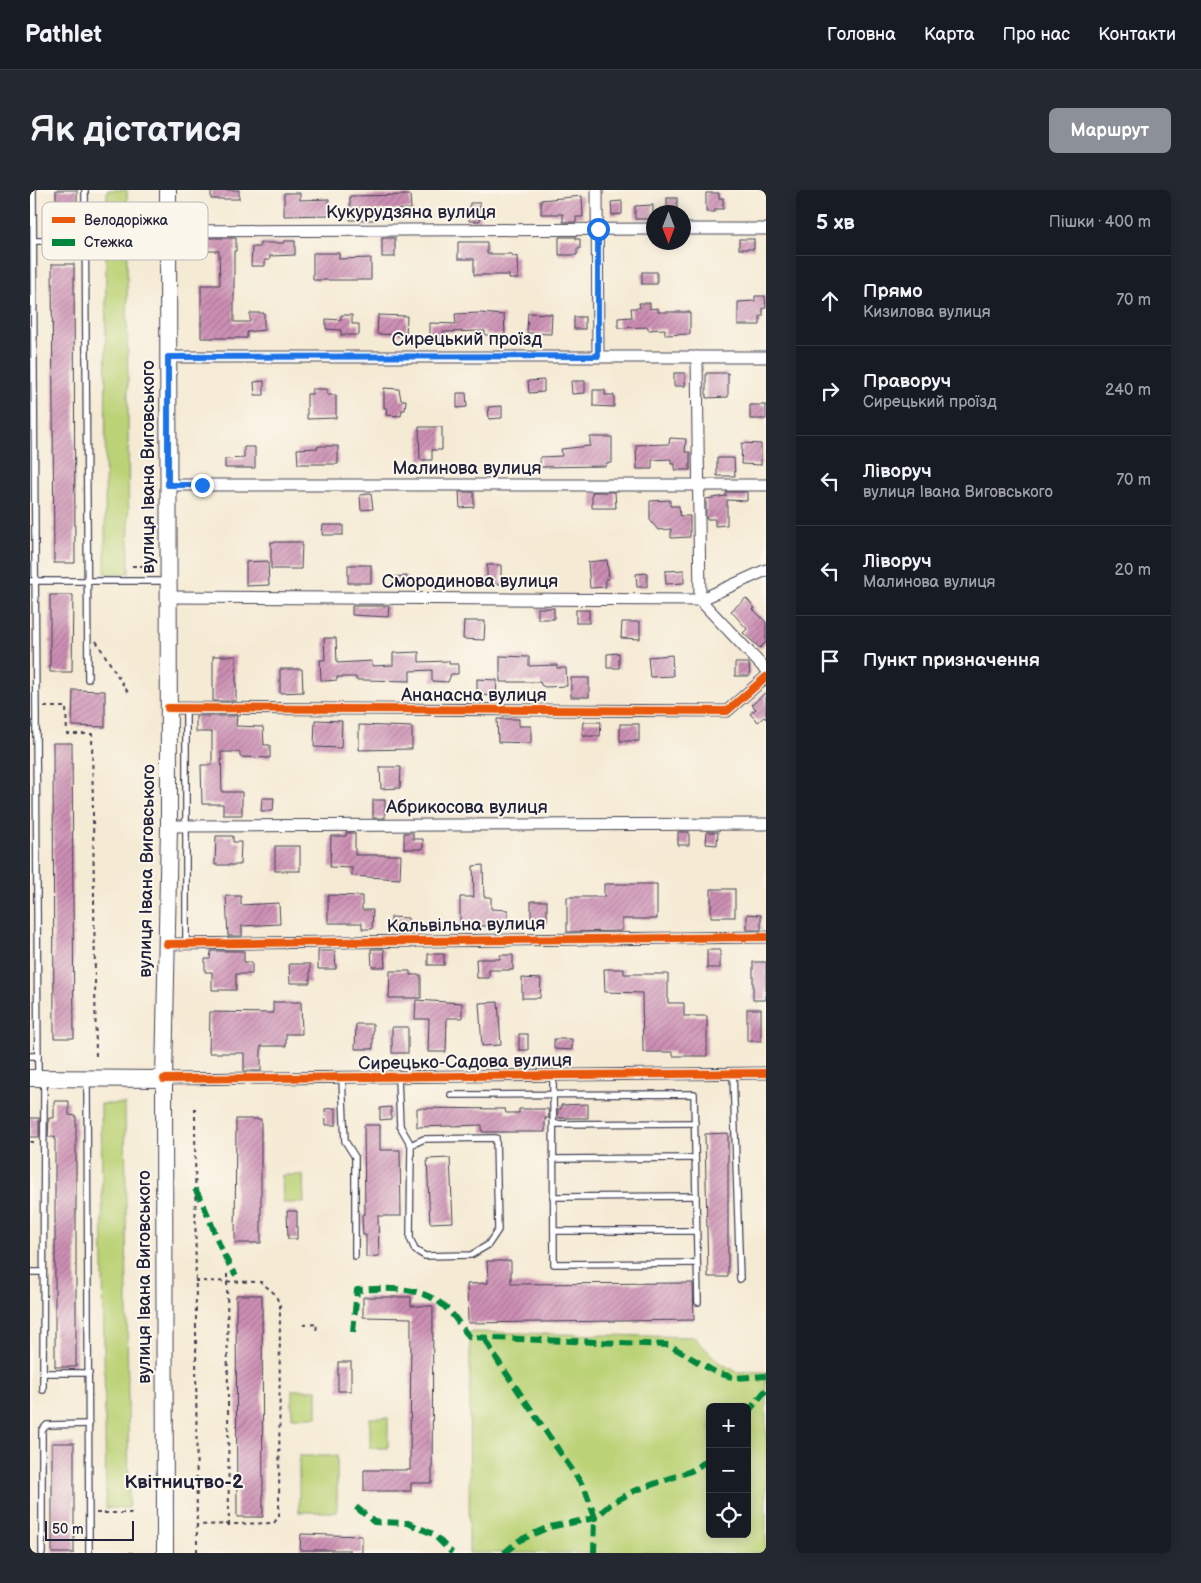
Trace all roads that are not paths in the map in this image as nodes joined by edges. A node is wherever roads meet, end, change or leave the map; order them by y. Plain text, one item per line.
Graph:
1 (34, 190) edge
2 (598, 190) edge
3 (598, 229) junction
4 (646, 229) edge
5 (691, 229) edge
6 (766, 229) edge
7 (208, 235) edge
8 (34, 241) junction
9 (42, 241) edge
10 (85, 260) edge
11 (168, 260) edge
12 (32, 294) edge
13 (598, 356) junction
14 (168, 357) junction
15 (697, 357) junction
16 (766, 357) edge
17 (168, 485) junction
18 (697, 485) junction
19 (766, 485) edge
20 (766, 570) edge
21 (33, 581) edge
22 (87, 581) junction
23 (168, 582) junction
24 (700, 600) junction
25 (766, 670) edge
26 (766, 677) edge
27 (88, 679) dead end
28 (168, 708) junction
29 (186, 708) junction
30 (33, 746) edge
31 (766, 824) edge
32 (168, 826) junction
33 (185, 826) junction
34 (766, 937) edge
35 (167, 944) junction
36 (186, 944) junction
37 (30, 1056) edge
38 (38, 1056) junction
39 (766, 1073) edge
40 (733, 1074) junction
41 (554, 1076) junction
42 (37, 1078) edge
43 (87, 1078) junction
44 (398, 1078) junction
45 (164, 1079) junction
46 (342, 1079) junction
47 (555, 1094) junction
48 (451, 1095) dead end
49 (695, 1123) junction
50 (554, 1124) junction
51 (410, 1145) junction
52 (695, 1158) junction
53 (553, 1159) junction
54 (696, 1196) junction
55 (554, 1197) junction
56 (554, 1231) junction
57 (696, 1231) junction
58 (355, 1256) dead end
59 (697, 1263) junction
60 (30, 1272) edge
61 (43, 1272) junction
62 (740, 1279) dead end
63 (698, 1302) dead end
64 (43, 1374) junction
65 (89, 1374) junction
66 (43, 1390) dead end
67 (89, 1424) junction
68 (42, 1553) edge
69 (90, 1553) edge
70 (165, 1553) edge

1 - 8 lane
2 - 3 street
3 - 4 street, Кукурудзяна вулиця
3 - 7 street, Кукурудзяна вулиця
3 - 13 street
5 - 6 street
8 - 9 lane
8 - 12 lane
10 - 22 lane
11 - 14 main road, вулиця Івана Виговського
12 - 21 lane
13 - 14 street, Сирецький проїзд
13 - 15 street, Сирецький проїзд
14 - 17 main road, вулиця Івана Виговського
15 - 16 street, Сирецький проїзд
15 - 18 street
17 - 18 street, Малинова вулиця
17 - 23 main road, вулиця Івана Виговського
18 - 19 street, Малинова вулиця
18 - 24 street
20 - 24 street, Смородинова вулиця
21 - 22 lane
21 - 30 lane
22 - 23 lane
22 - 27 lane
23 - 24 street, Смородинова вулиця
23 - 28 main road, вулиця Івана Виговського
24 - 25 street
26 - 29 street, Ананасна вулиця
28 - 29 street, Ананасна вулиця
28 - 32 main road, вулиця Івана Виговського
29 - 33 lane
30 - 38 lane
31 - 33 street, Абрикосова вулиця
32 - 33 street, Абрикосова вулиця
32 - 35 main road, вулиця Івана Виговського
33 - 36 lane
34 - 36 street, Кальвільна вулиця
35 - 36 street, Кальвільна вулиця
35 - 45 main road, вулиця Івана Виговського
37 - 38 lane
38 - 42 lane
39 - 40 street, Сирецько-Садова вулиця
40 - 41 street, Сирецько-Садова вулиця
40 - 62 lane
41 - 44 street, Сирецько-Садова вулиця
41 - 47 lane
42 - 43 main road
42 - 61 lane
43 - 45 main road
43 - 65 lane
44 - 46 street, Сирецько-Садова вулиця
44 - 51 lane
45 - 46 street, Сирецько-Садова вулиця
45 - 70 main road, вулиця Івана Виговського
46 - 58 lane
47 - 48 lane
47 - 49 lane
47 - 50 lane
49 - 50 lane
49 - 52 lane
50 - 53 lane
51 - 51 lane
52 - 53 lane
52 - 54 lane
53 - 55 lane
54 - 55 lane
54 - 57 lane
55 - 56 lane
56 - 57 lane
56 - 59 lane
57 - 59 lane
59 - 63 lane
60 - 61 lane
61 - 64 lane
64 - 65 lane
64 - 66 lane
65 - 67 lane
67 - 68 lane
67 - 69 lane

